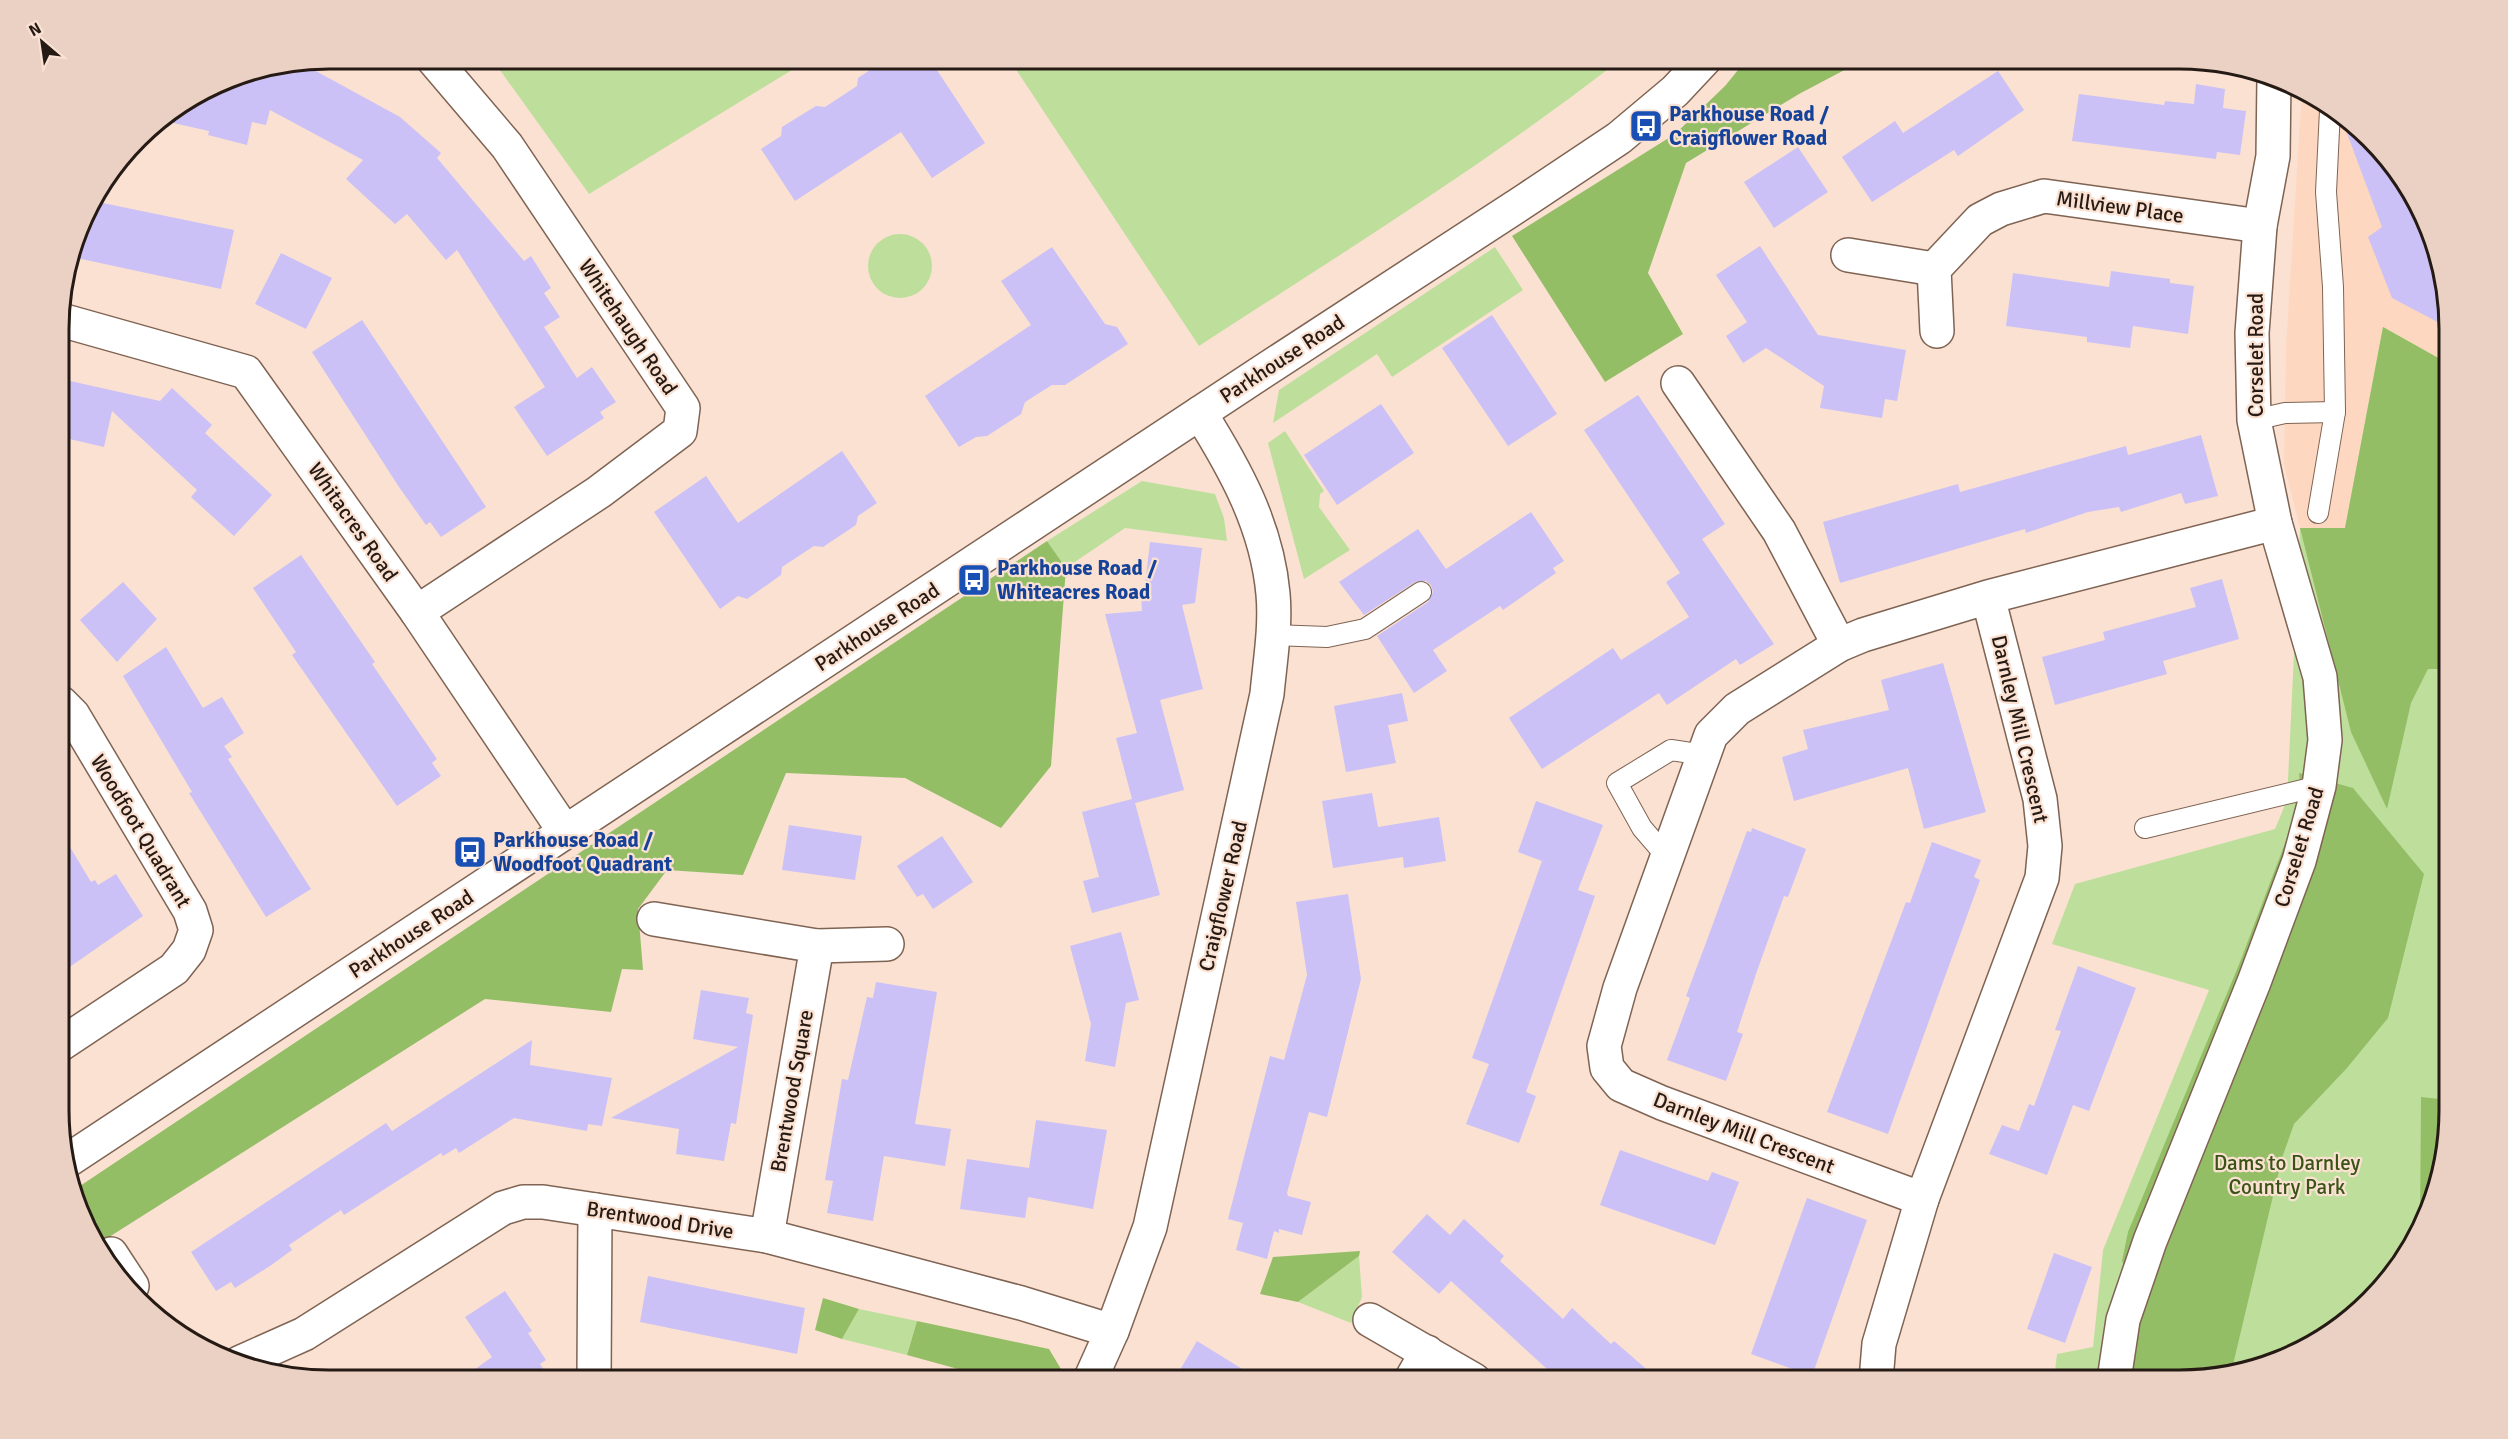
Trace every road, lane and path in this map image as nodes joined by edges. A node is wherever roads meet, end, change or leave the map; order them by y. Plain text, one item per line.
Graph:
1 (442, 69) edge
2 (1695, 69) edge
3 (2274, 87) edge
4 (2330, 118) edge
5 (2260, 226) junction
6 (1848, 255) dead end
7 (1934, 269) junction
8 (69, 322) edge
9 (1937, 331) dead end
10 (1678, 383) dead end
11 (2335, 412) junction
12 (1200, 413) junction
13 (2254, 420) junction
14 (2318, 513) dead end
15 (2276, 523) junction
16 (1421, 592) dead end
17 (1988, 597) junction
18 (417, 612) junction
19 (1273, 635) junction
20 (1839, 645) junction
21 (69, 711) edge
22 (1704, 755) junction
23 (2319, 786) junction
24 (2145, 828) dead end
25 (565, 832) junction
26 (1667, 857) junction
27 (654, 919) dead end
28 (887, 944) dead end
29 (818, 946) junction
30 (69, 1039) edge
31 (73, 1157) edge
32 (1922, 1199) junction
33 (595, 1210) junction
34 (766, 1236) junction
35 (1370, 1320) dead end
36 (1112, 1331) junction
37 (1427, 1352) junction
38 (251, 1358) edge
39 (594, 1370) edge
40 (1094, 1370) edge
41 (1417, 1370) edge
42 (1457, 1370) edge
43 (1877, 1370) edge
44 (2116, 1370) edge

1 - 18 street, Whitehaugh Road
2 - 12 street, Parkhouse Road
3 - 5 street, Corselet Road
4 - 11 lane
5 - 7 street, Millview Place
5 - 13 street, Corselet Road
6 - 7 street
7 - 9 street
8 - 18 street, Whitacres Road
10 - 20 street
11 - 13 lane
11 - 14 lane
12 - 19 street, Craigflower Road
12 - 25 street, Parkhouse Road
13 - 15 street, Corselet Road
15 - 17 street, Darnley Mill Crescent
15 - 23 street, Corselet Road
16 - 19 lane
17 - 20 street, Darnley Mill Crescent
17 - 32 street, Darnley Mill Crescent
18 - 25 street, Whitacres Road
19 - 36 street, Craigflower Road
20 - 22 street, Darnley Mill Crescent
21 - 30 street, Woodfoot Quadrant
22 - 26 street, Darnley Mill Crescent
22 - 26 lane
23 - 24 lane
23 - 44 street, Corselet Road
25 - 31 street, Parkhouse Road
26 - 32 street, Darnley Mill Crescent
27 - 29 street
28 - 29 street
29 - 34 street, Brentwood Square
32 - 43 street
33 - 34 street, Brentwood Drive
33 - 38 street, Brentwood Drive
33 - 39 street
34 - 36 street, Brentwood Drive
35 - 37 street
36 - 40 street, Craigflower Road
37 - 41 street
37 - 42 street

